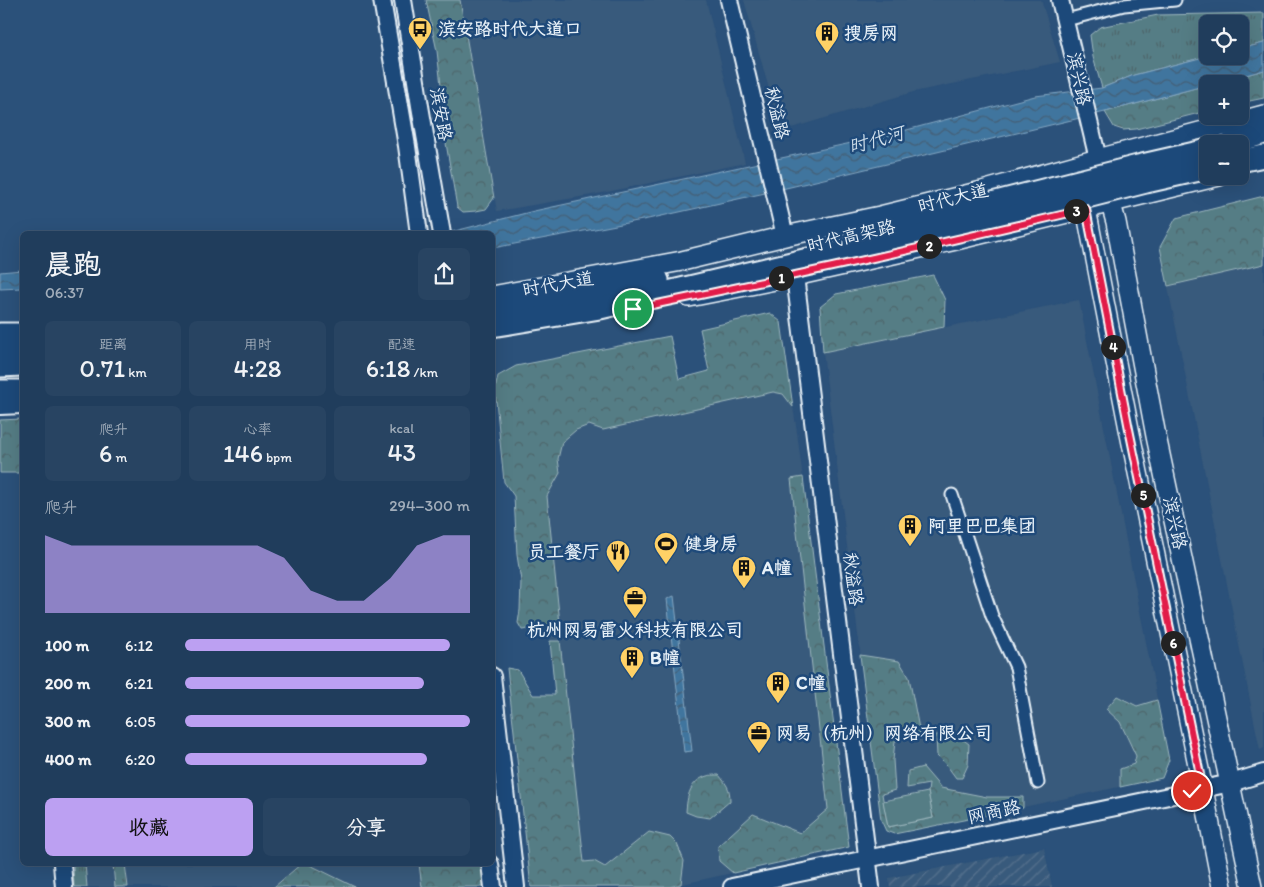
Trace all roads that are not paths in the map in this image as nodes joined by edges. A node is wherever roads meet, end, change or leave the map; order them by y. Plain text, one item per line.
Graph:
1 (382, 0) edge
2 (402, 0) edge
3 (729, 0) edge
4 (1060, 0) edge
5 (1175, 0) edge
6 (1066, 20) junction
7 (1264, 115) edge
8 (1264, 134) edge
9 (1249, 138) edge
10 (1264, 138) edge
11 (1249, 141) edge
12 (1199, 152) edge
13 (1264, 156) edge
14 (1098, 159) junction
15 (1249, 159) edge
16 (1264, 165) edge
17 (1249, 169) edge
18 (1199, 170) edge
19 (1199, 181) edge
20 (1111, 202) junction
21 (1086, 209) junction
22 (442, 230) edge
23 (419, 231) edge
24 (785, 236) junction
25 (795, 276) junction
26 (495, 295) edge
27 (495, 309) edge
28 (20, 320) edge
29 (0, 321) edge
30 (495, 326) edge
31 (0, 334) edge
32 (20, 334) edge
33 (495, 335) edge
34 (20, 342) edge
35 (0, 343) edge
36 (20, 350) edge
37 (0, 351) edge
38 (20, 365) edge
39 (0, 366) edge
40 (20, 372) edge
41 (0, 373) edge
42 (0, 380) edge
43 (20, 380) edge
44 (0, 391) edge
45 (20, 391) edge
46 (0, 406) edge
47 (20, 406) edge
48 (952, 495) dead end
49 (495, 702) edge
50 (1264, 772) edge
51 (1038, 783) dead end
52 (1231, 783) junction
53 (1203, 789) junction
54 (868, 859) junction
55 (62, 866) edge
56 (490, 866) edge
57 (64, 887) edge
58 (493, 887) edge
59 (516, 887) edge
60 (732, 887) edge
61 (872, 887) edge
62 (1222, 887) edge
63 (1252, 887) edge

1 - 23 street
2 - 22 street, 滨安路
3 - 24 street, 秋溢路
4 - 6 street, 滨兴路
5 - 6 street
6 - 14 street, 滨兴路
7 - 14 main road, 时代大道
8 - 9 highway
10 - 11 highway
12 - 27 highway, 时代高架路, bridge
13 - 15 highway
14 - 20 main road, 滨兴路
14 - 21 main road, 滨兴路
14 - 24 main road, 时代大道
16 - 17 main road
18 - 30 highway, 时代高架路, bridge
19 - 20 main road
20 - 21 main road
20 - 52 main road, 滨兴路
21 - 25 main road
21 - 53 main road, 滨兴路
24 - 26 main road, 时代大道
25 - 33 main road
25 - 54 street, 秋溢路
28 - 29 highway
31 - 32 highway
34 - 35 main road
36 - 37 highway
38 - 39 highway
40 - 41 main road
42 - 43 highway
44 - 45 highway
46 - 47 street
48 - 51 street
49 - 59 street
50 - 52 street, 网商路
52 - 53 street, 网商路
52 - 63 main road, 滨兴路
53 - 54 street, 网商路
53 - 62 main road, 滨兴路
54 - 60 street, 网商路
54 - 61 street, 秋溢路
55 - 57 street
56 - 58 street

